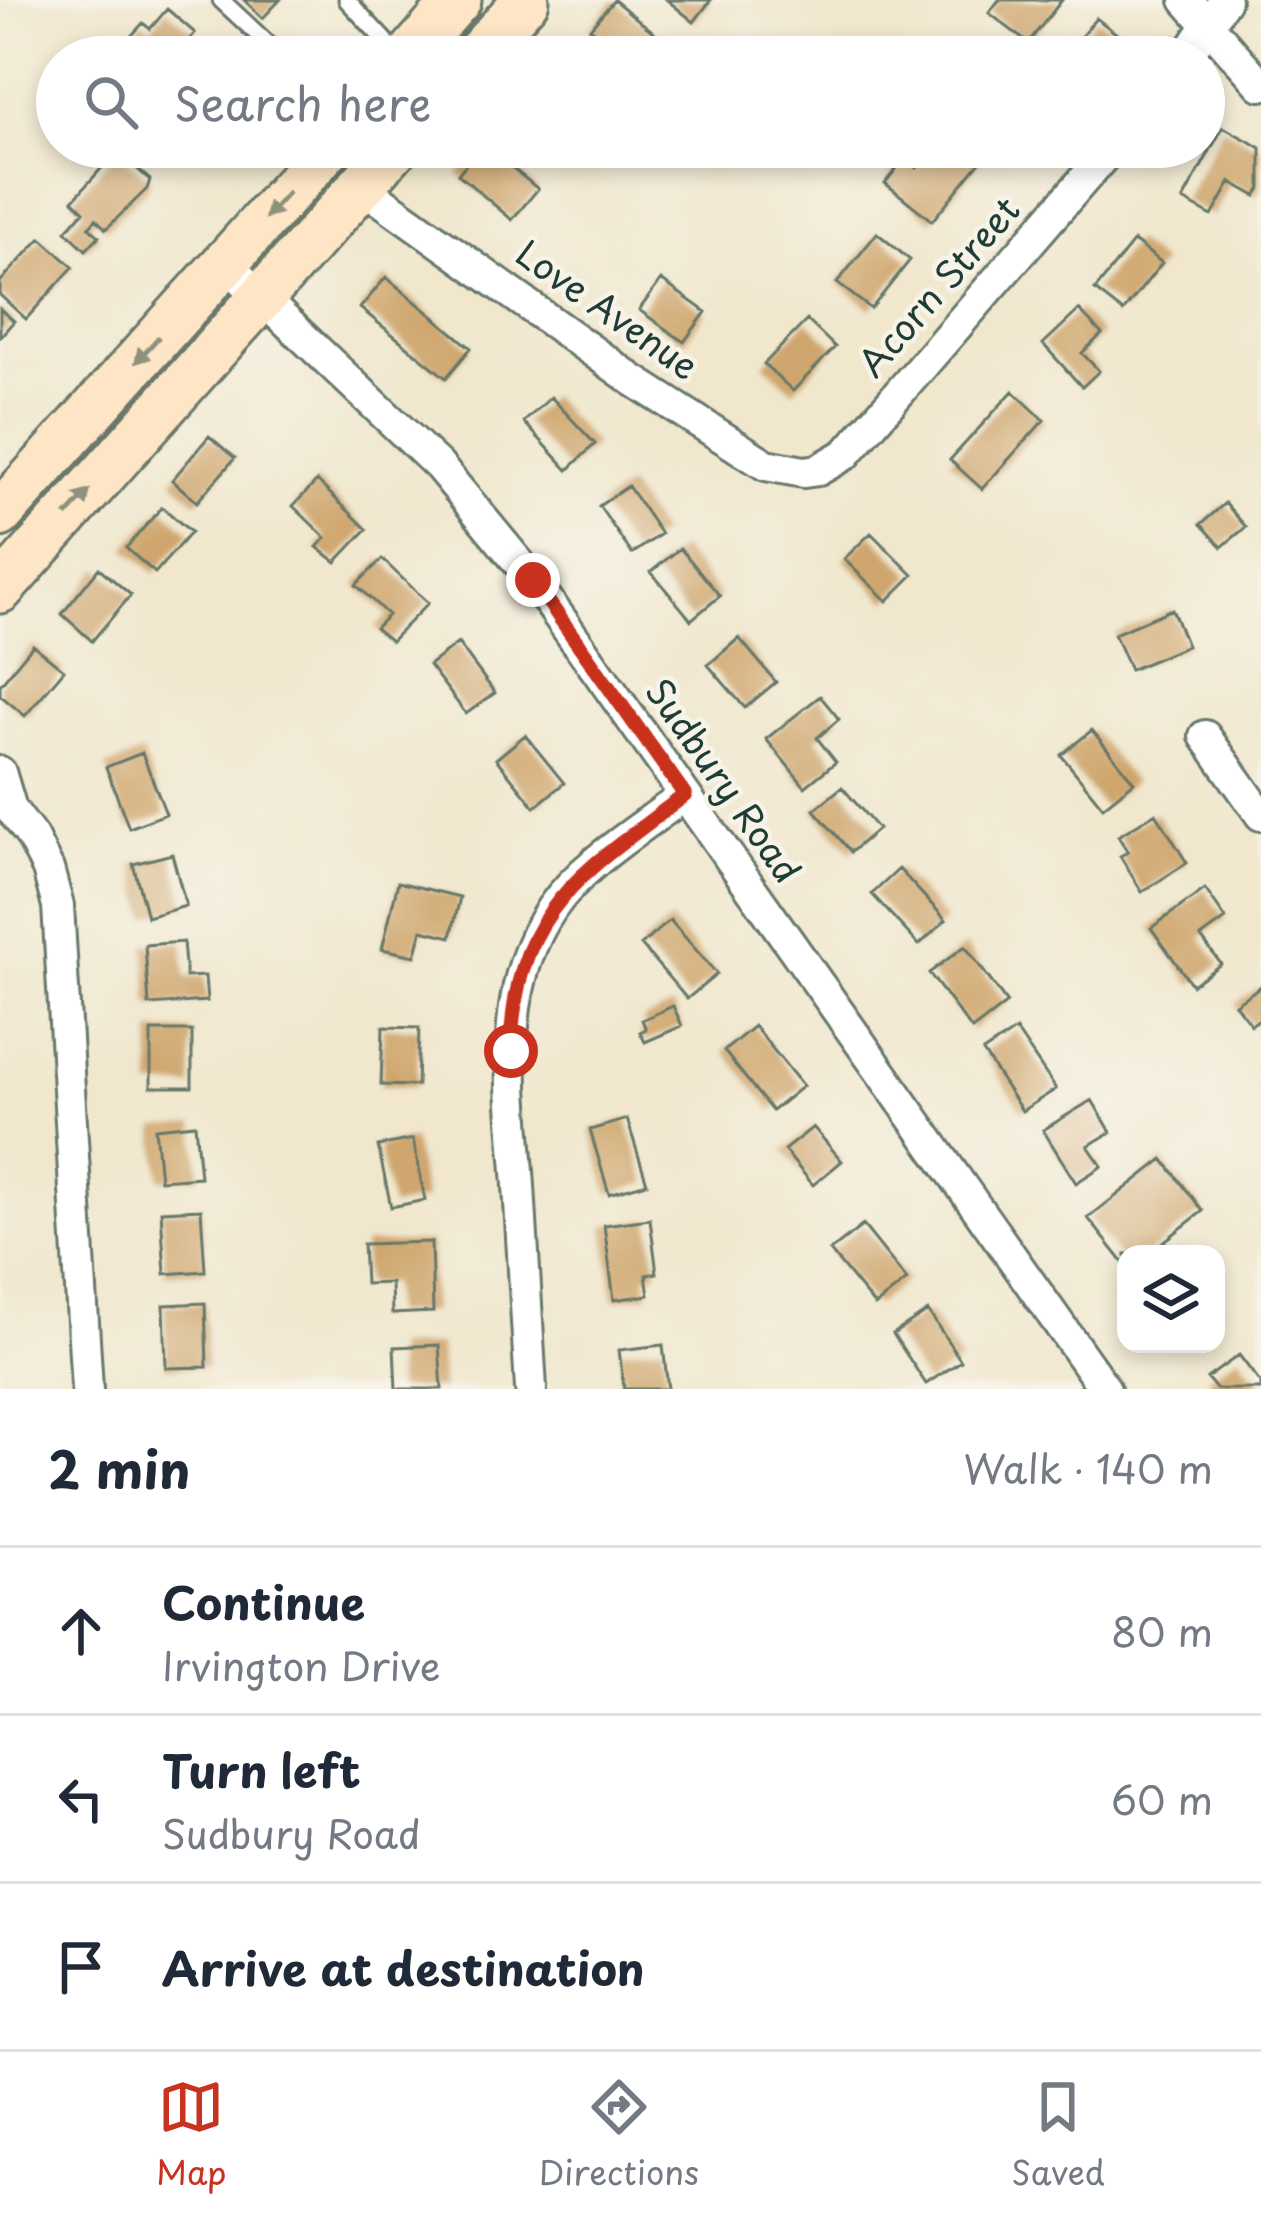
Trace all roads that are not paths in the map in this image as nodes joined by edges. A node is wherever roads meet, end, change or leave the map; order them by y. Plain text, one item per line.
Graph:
1 (221, 0) edge
2 (346, 0) edge
3 (458, 0) edge
4 (526, 0) edge
5 (1186, 0) edge
6 (1217, 13) edge
7 (260, 36) edge
8 (383, 36) edge
9 (424, 36) edge
10 (494, 36) edge
11 (1261, 85) edge
12 (310, 168) edge
13 (378, 168) edge
14 (1094, 168) edge
15 (362, 186) junction
16 (225, 262) junction
17 (262, 296) junction
18 (818, 470) joint
19 (0, 514) edge
20 (0, 590) edge
21 (1205, 736) dead end
22 (0, 772) edge
23 (685, 795) junction
24 (5, 807) edge
25 (1261, 815) edge
26 (87, 1389) edge
27 (531, 1389) edge
28 (1105, 1389) edge

1 - 7 lane
2 - 8 lane
3 - 9 main road
4 - 10 main road
5 - 6 street
6 - 11 street
12 -> 16 main road
13 - 15 main road
14 - 18 street, Acorn Street
15 - 17 main road
15 - 18 street, Love Avenue
16 - 17 street, Sudbury Road
16 -> 19 main road
20 -> 17 main road
17 - 23 street, Sudbury Road
21 - 25 street
22 - 24 street
23 - 27 street
23 - 28 street, Sudbury Road
24 - 26 street

